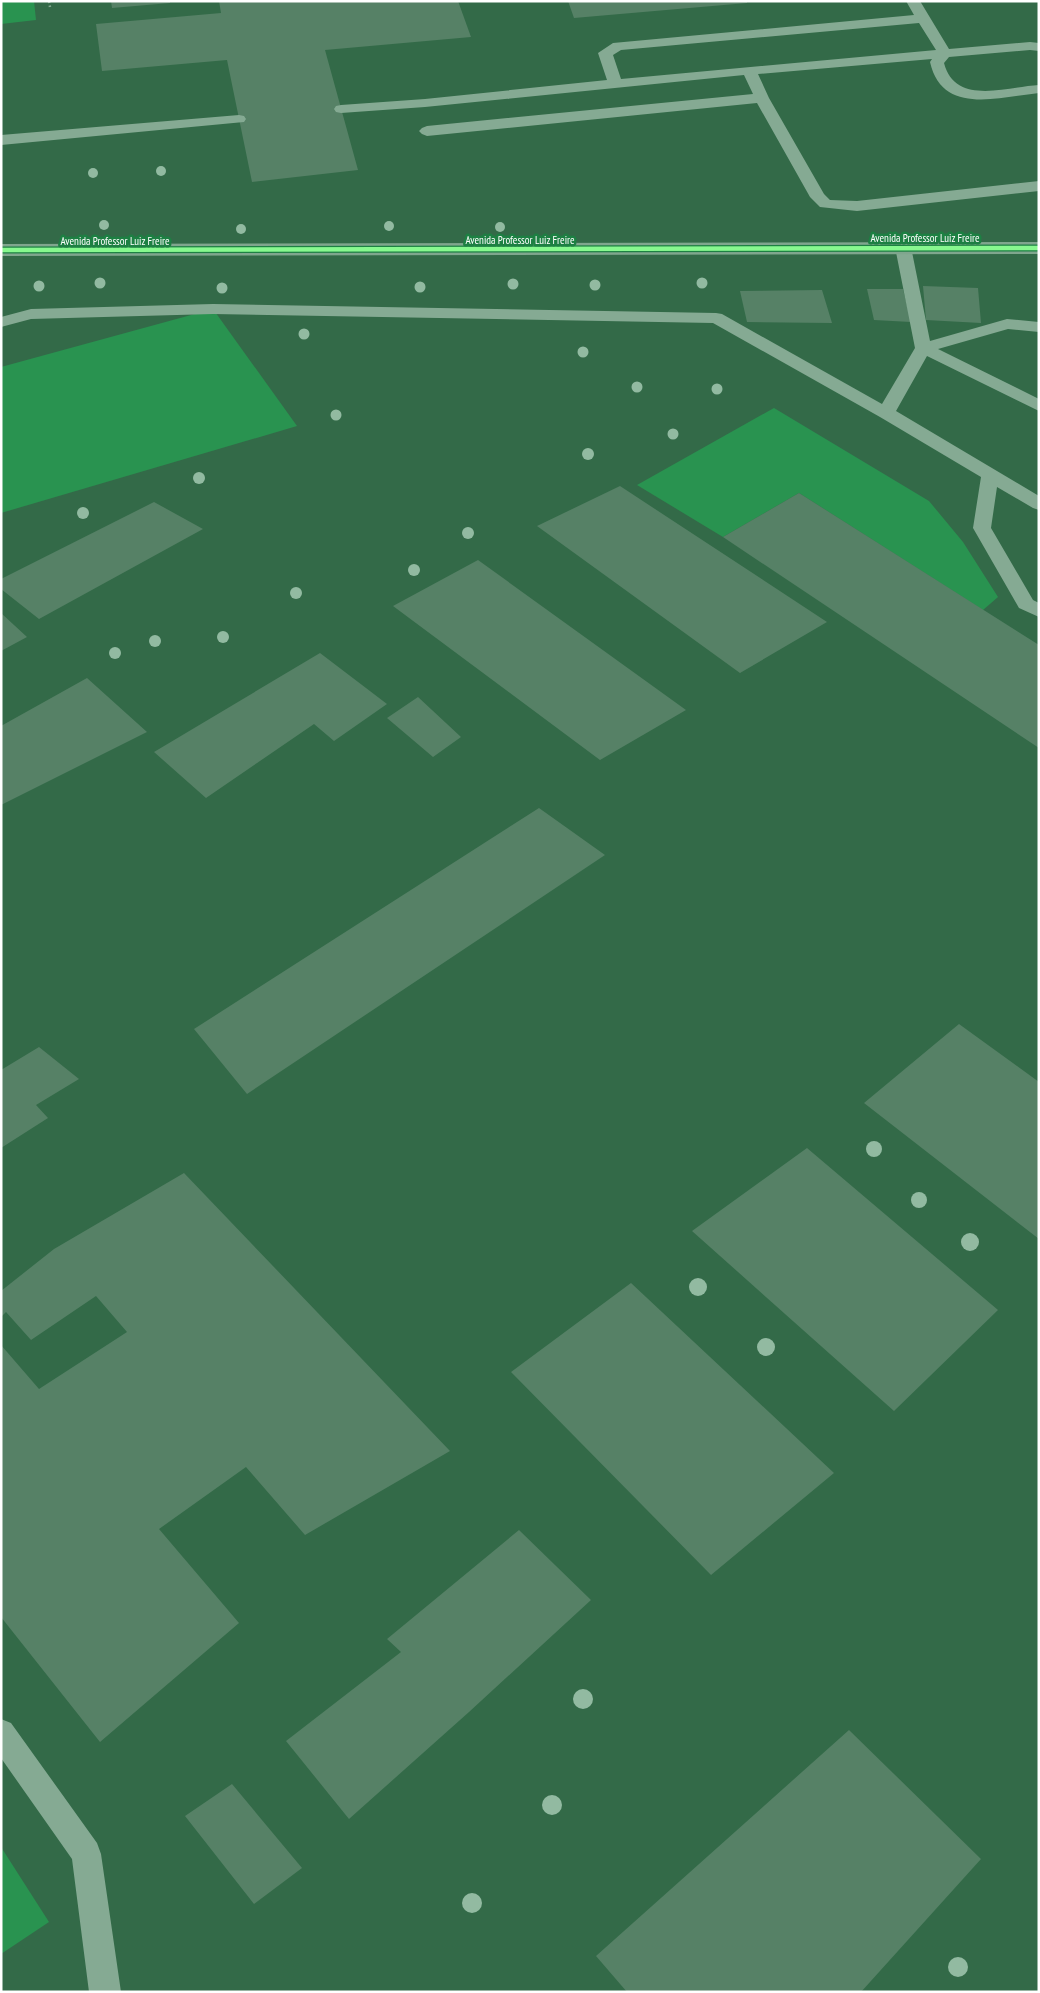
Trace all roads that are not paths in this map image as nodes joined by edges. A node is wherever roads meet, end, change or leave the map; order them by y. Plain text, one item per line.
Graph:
1 (913, 1) edge
2 (923, 18) junction
3 (1039, 47) edge
4 (945, 53) junction
5 (749, 70) junction
6 (616, 84) junction
7 (1039, 89) edge
8 (762, 98) junction
9 (341, 109) dead end
10 (239, 119) dead end
11 (427, 131) dead end
12 (1, 140) edge
13 (1039, 186) edge
14 (903, 247) junction
15 (1039, 248) edge
16 (1, 250) edge
17 (1, 322) edge
18 (1039, 327) edge
19 (923, 348) junction
20 (1039, 406) edge
21 (886, 413) junction
22 (990, 475) junction
23 (1039, 504) edge
24 (1039, 611) edge
25 (1, 1733) edge
26 (105, 1992) edge

1 - 2 lane
2 - 4 lane
2 - 6 lane
3 - 4 lane
4 - 5 lane
4 - 7 lane
5 - 6 lane
5 - 8 lane
6 - 9 lane
8 - 11 lane
8 - 13 lane
10 - 12 lane
14 - 15 main road, Avenida Professor Luiz Freire
14 - 16 main road, Avenida Professor Luiz Freire
14 - 19 lane
17 - 21 lane
18 - 19 lane
19 - 20 lane
19 - 21 lane
21 - 22 lane
22 - 23 lane
22 - 24 lane
25 - 26 lane

